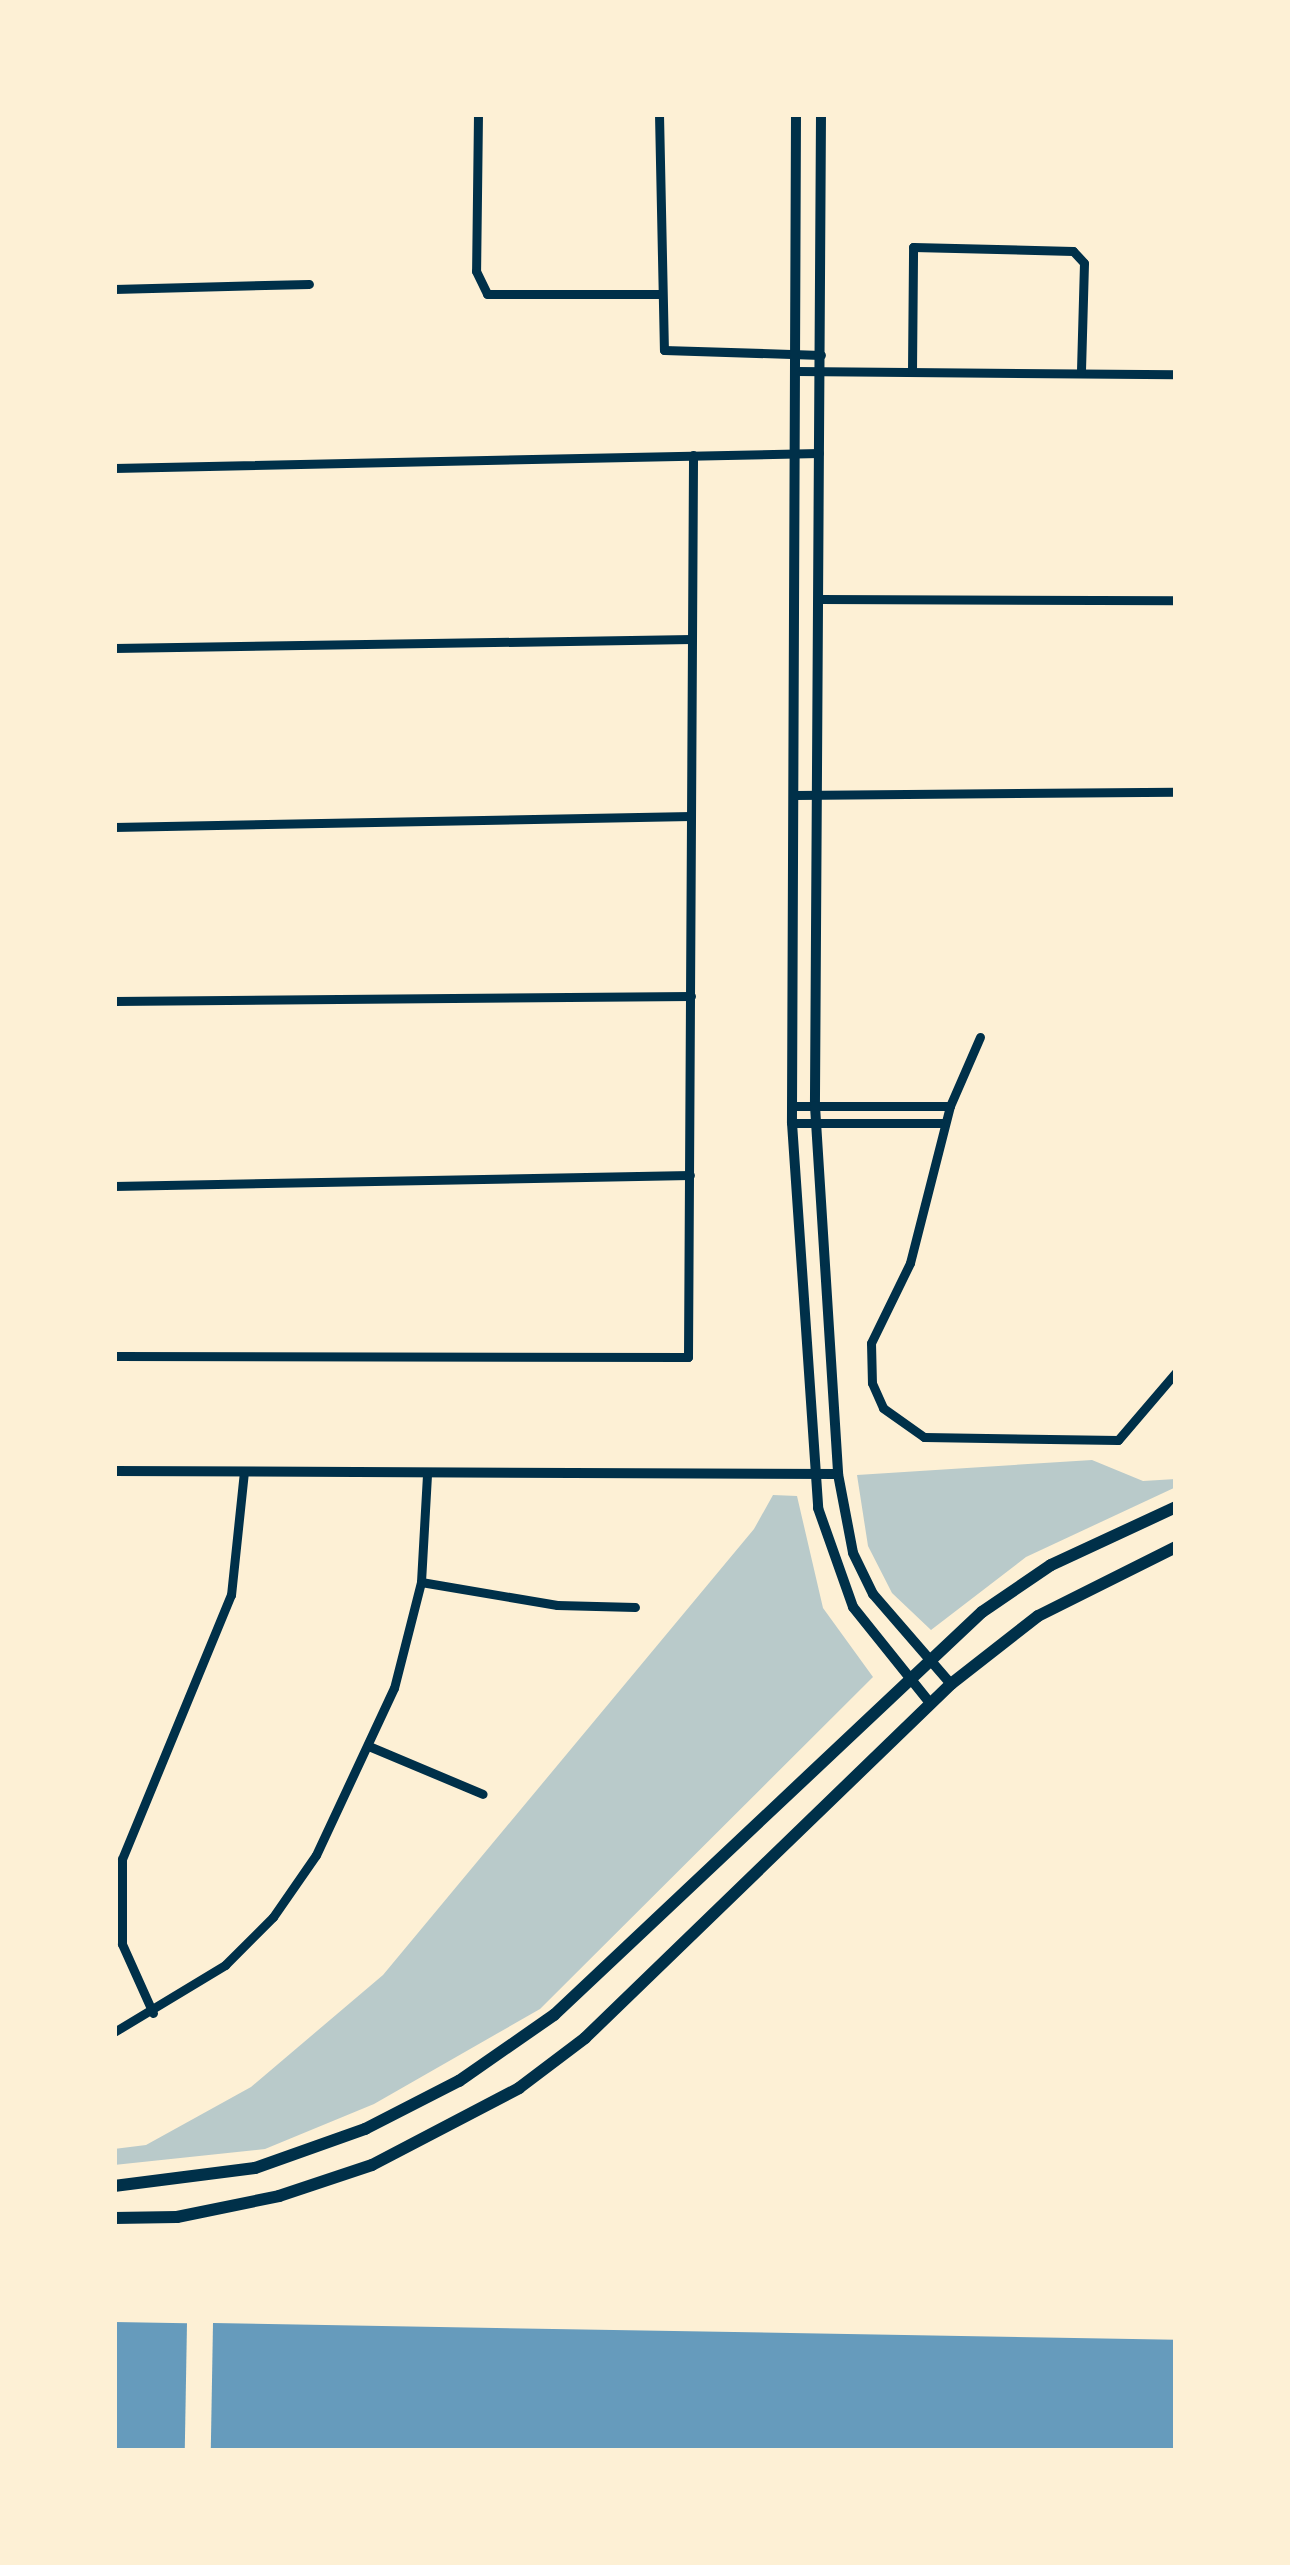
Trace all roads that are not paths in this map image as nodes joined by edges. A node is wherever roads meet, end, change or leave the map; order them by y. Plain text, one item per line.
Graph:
1 (478, 114) edge
2 (659, 114) edge
3 (796, 114) edge
4 (821, 114) edge
5 (309, 284) dead end
6 (114, 289) edge
7 (660, 294) junction
8 (796, 355) junction
9 (821, 355) junction
10 (796, 371) junction
11 (821, 371) junction
12 (911, 371) junction
13 (1081, 373) junction
14 (1176, 374) edge
15 (819, 453) junction
16 (796, 454) junction
17 (693, 455) junction
18 (114, 468) edge
19 (819, 599) junction
20 (1176, 600) edge
21 (692, 639) junction
22 (114, 648) edge
23 (1176, 792) edge
24 (795, 795) junction
25 (818, 795) junction
26 (692, 816) junction
27 (114, 827) edge
28 (691, 996) junction
29 (114, 1001) edge
30 (980, 1037) dead end
31 (792, 1106) junction
32 (815, 1106) junction
33 (950, 1106) junction
34 (792, 1123) junction
35 (815, 1123) junction
36 (945, 1123) junction
37 (690, 1175) junction
38 (114, 1186) edge
39 (114, 1356) edge
40 (1176, 1372) edge
41 (114, 1471) edge
42 (244, 1472) junction
43 (817, 1474) junction
44 (838, 1474) junction
45 (427, 1476) junction
46 (1176, 1507) edge
47 (1176, 1547) edge
48 (421, 1582) junction
49 (635, 1607) dead end
50 (926, 1657) junction
51 (906, 1676) junction
52 (951, 1684) junction
53 (930, 1703) junction
54 (371, 1747) junction
55 (483, 1794) dead end
56 (153, 2013) junction
57 (114, 2032) edge
58 (114, 2186) edge
59 (114, 2218) edge

1 - 7 street
2 - 7 street
3 - 8 street
4 - 9 street
5 - 6 street
7 - 8 street
8 - 9 street
8 - 10 street
9 - 11 street
10 - 11 street
10 - 16 street
11 - 12 street
11 - 15 street
12 - 13 street
12 - 13 street
13 - 14 street
15 - 16 street
15 - 19 street
16 - 17 street
16 - 24 street
17 - 18 street
17 - 21 street
19 - 20 street
19 - 25 street
21 - 22 street
21 - 26 street
23 - 25 street
24 - 25 street
24 - 31 street
25 - 32 street
26 - 27 street
26 - 28 street
28 - 29 street
28 - 37 street
30 - 33 street
31 - 32 street
31 - 34 street
32 - 33 street
32 - 35 street
33 - 36 street
34 - 35 street
34 - 43 street
35 - 36 street
35 - 44 street
36 - 40 street
37 - 38 street
37 - 39 street
41 - 42 street
42 - 45 street
42 - 56 street
43 - 44 street
43 - 45 street
43 - 51 street
44 - 50 street
45 - 48 street
46 - 50 main road
47 - 52 main road
48 - 49 street
48 - 54 street
50 - 51 main road
50 - 52 street
51 - 53 street
51 - 58 main road
52 - 53 main road
53 - 59 main road
54 - 55 street
54 - 56 street
56 - 57 street

